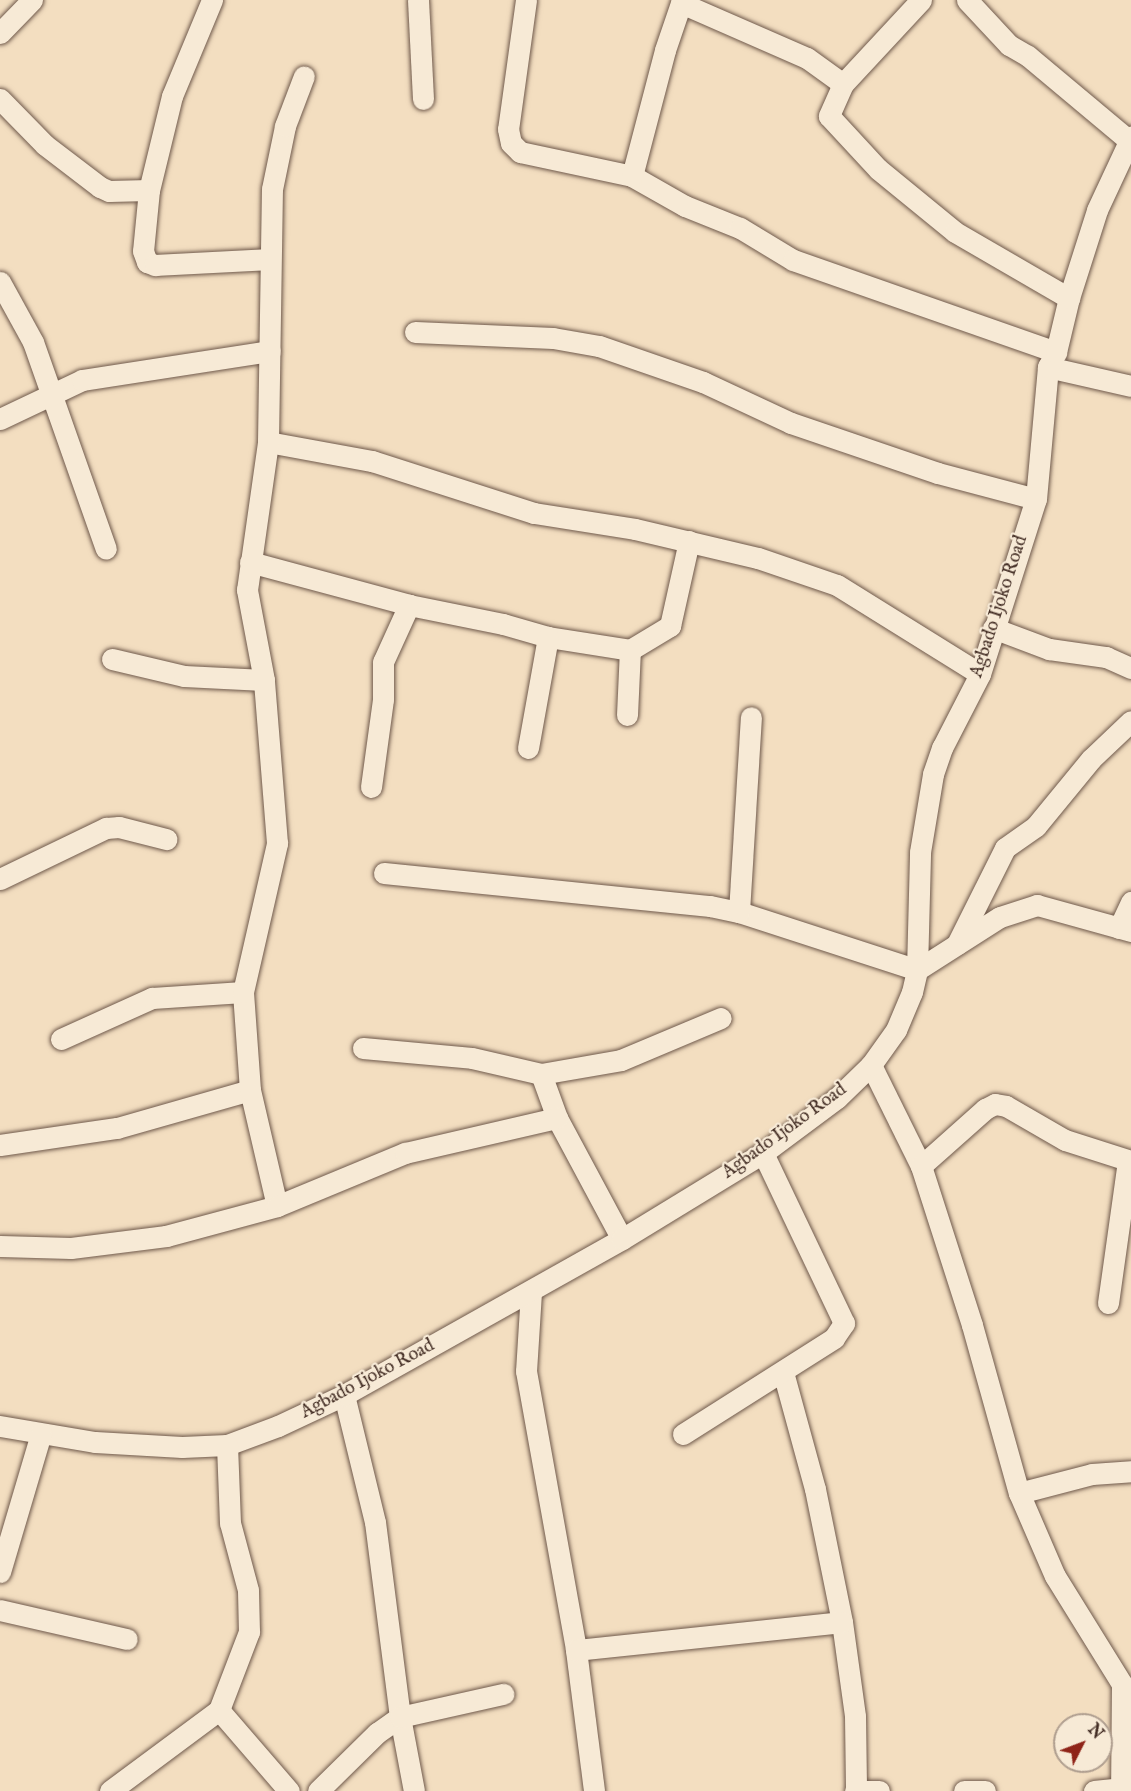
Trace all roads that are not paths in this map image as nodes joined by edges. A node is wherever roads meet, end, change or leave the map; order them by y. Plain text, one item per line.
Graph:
1 (32, 0) edge
2 (212, 0) edge
3 (418, 0) edge
4 (526, 0) edge
5 (921, 0) edge
6 (967, 0) edge
7 (681, 1) edge
8 (0, 33) edge
9 (304, 76) dead end
10 (843, 84) junction
11 (0, 99) edge
12 (423, 99) dead end
13 (1130, 140) edge
14 (632, 176) junction
15 (149, 190) junction
16 (270, 259) junction
17 (0, 282) edge
18 (1068, 298) junction
19 (415, 332) dead end
20 (270, 351) junction
21 (1052, 360) junction
22 (1131, 386) edge
23 (49, 394) junction
24 (0, 419) edge
25 (268, 441) junction
26 (1036, 499) junction
27 (689, 541) junction
28 (106, 549) dead end
29 (250, 562) junction
30 (409, 605) junction
31 (993, 628) junction
32 (548, 637) junction
33 (630, 650) junction
34 (112, 659) dead end
35 (1131, 668) edge
36 (980, 674) junction
37 (264, 680) junction
38 (627, 715) dead end
39 (751, 717) dead end
40 (1131, 721) edge
41 (528, 748) dead end
42 (371, 787) dead end
43 (166, 839) dead end
44 (384, 873) dead end
45 (0, 879) edge
46 (1131, 902) edge
47 (739, 912) junction
48 (1125, 930) edge
49 (957, 945) junction
50 (917, 970) junction
51 (243, 992) junction
52 (721, 1018) dead end
53 (61, 1039) dead end
54 (363, 1048) dead end
55 (871, 1065) junction
56 (541, 1074) junction
57 (250, 1090) junction
58 (557, 1118) junction
59 (0, 1144) edge
60 (763, 1153) junction
61 (1129, 1161) edge
62 (921, 1166) junction
63 (277, 1206) junction
64 (622, 1239) junction
65 (0, 1246) edge
66 (531, 1292) junction
67 (1108, 1303) dead end
68 (783, 1372) junction
69 (344, 1395) junction
70 (0, 1426) edge
71 (41, 1434) junction
72 (683, 1434) dead end
73 (227, 1445) junction
74 (1131, 1471) edge
75 (1019, 1493) junction
76 (0, 1572) edge
77 (0, 1610) edge
78 (842, 1622) junction
79 (127, 1639) dead end
80 (576, 1650) junction
81 (1126, 1683) edge
82 (503, 1694) dead end
83 (219, 1710) junction
84 (400, 1718) junction
85 (1121, 1789) edge
86 (110, 1791) edge
87 (289, 1791) edge
88 (318, 1791) edge
89 (414, 1791) edge
90 (594, 1791) edge
91 (856, 1791) edge
92 (879, 1791) edge
93 (964, 1791) edge
94 (985, 1791) edge
95 (1094, 1791) edge

1 - 8 street
2 - 15 street
3 - 12 street
4 - 14 street
5 - 10 street
6 - 13 street
7 - 10 street
7 - 14 street
9 - 16 street
10 - 18 street
11 - 15 street
13 - 18 street, Agbado Ijoko Road
14 - 21 street
15 - 16 street
16 - 20 street
17 - 23 street
18 - 21 street, Agbado Ijoko Road
19 - 26 street
20 - 23 street
20 - 25 street
21 - 22 street
21 - 26 street, Agbado Ijoko Road
23 - 24 street
23 - 28 street
25 - 27 street
25 - 29 street
26 - 31 street, Agbado Ijoko Road
27 - 33 street
27 - 36 street
29 - 30 street
29 - 37 street
30 - 32 street
30 - 42 street
31 - 35 street
31 - 36 street, Agbado Ijoko Road
32 - 33 street
32 - 41 street
33 - 38 street
34 - 37 street
36 - 50 street, Agbado Ijoko Road
37 - 51 street
39 - 47 street
40 - 49 street
43 - 45 street
44 - 47 street
46 - 48 street
47 - 50 street
48 - 49 street
49 - 50 street
50 - 55 street, Agbado Ijoko Road
51 - 53 street
51 - 57 street
52 - 56 street
54 - 56 street
55 - 60 street, Agbado Ijoko Road
55 - 62 street
56 - 58 street
57 - 59 street
57 - 63 street
58 - 63 street
58 - 64 street
60 - 64 street, Agbado Ijoko Road
60 - 68 street
61 - 62 street
61 - 67 street
62 - 75 street
63 - 65 street
64 - 66 street, Agbado Ijoko Road
66 - 69 street, Agbado Ijoko Road
66 - 80 street
68 - 72 street
68 - 78 street
69 - 73 street, Agbado Ijoko Road
69 - 84 street
70 - 71 street, Agbado Ijoko Road
71 - 73 street, Agbado Ijoko Road
71 - 76 street
73 - 83 street
74 - 75 street
75 - 81 street
77 - 79 street
78 - 80 street
78 - 91 street
80 - 90 street
81 - 85 street
82 - 84 street
83 - 86 street
83 - 87 street
84 - 88 street
84 - 89 street
85 - 95 street
91 - 92 street
93 - 94 street

